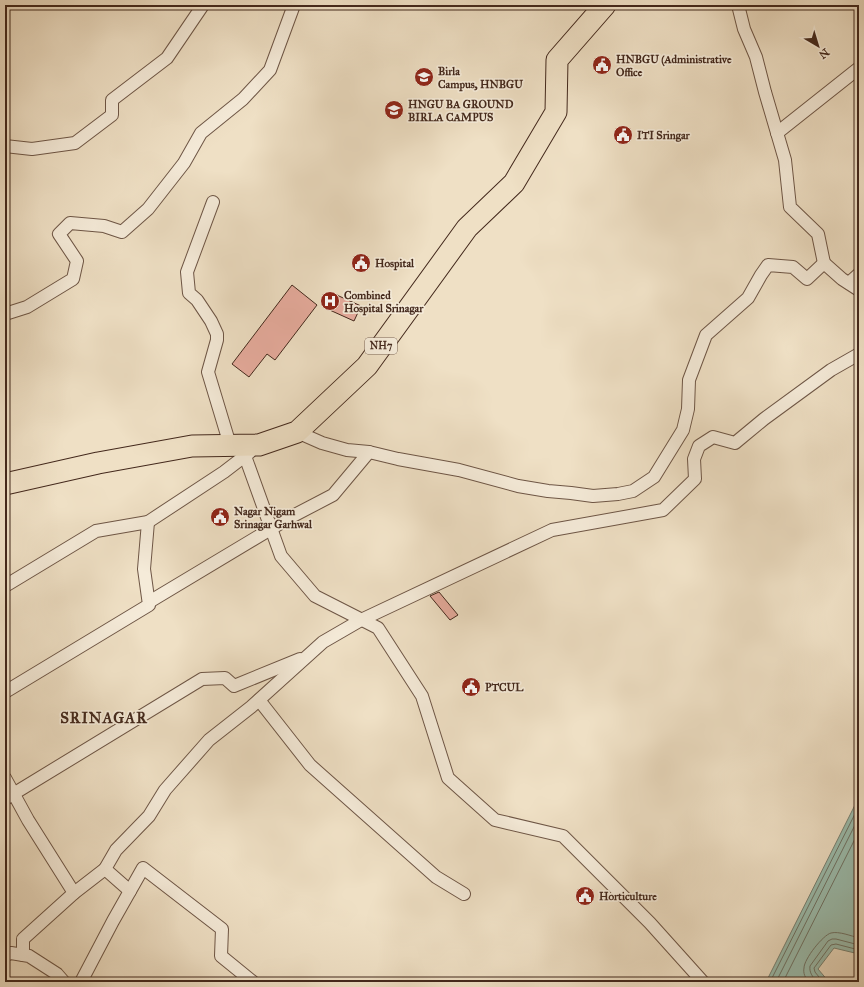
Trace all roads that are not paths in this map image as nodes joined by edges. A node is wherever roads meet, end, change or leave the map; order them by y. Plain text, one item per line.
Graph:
1 (203, 5) edge
2 (294, 5) edge
3 (605, 5) edge
4 (738, 5) edge
5 (859, 68) edge
6 (778, 133) junction
7 (5, 146) edge
8 (213, 202) dead end
9 (824, 263) junction
10 (859, 274) edge
11 (849, 283) junction
12 (859, 290) edge
13 (5, 314) edge
14 (859, 354) edge
15 (296, 432) junction
16 (245, 449) junction
17 (370, 452) junction
18 (5, 484) edge
19 (148, 522) junction
20 (271, 528) junction
21 (5, 586) edge
22 (149, 602) junction
23 (361, 620) junction
24 (308, 655) junction
25 (5, 692) edge
26 (259, 700) junction
27 (5, 778) edge
28 (10, 796) edge
29 (105, 869) junction
30 (130, 891) junction
31 (74, 893) junction
32 (464, 894) dead end
33 (5, 955) edge
34 (23, 955) junction
35 (64, 982) edge
36 (81, 982) edge
37 (253, 982) edge
38 (704, 982) edge

1 - 7 street
2 - 13 street
3 - 15 highway, NH7
4 - 6 street
5 - 6 street
6 - 9 street
8 - 16 street
9 - 11 street
9 - 17 street
10 - 11 street
11 - 12 street
14 - 23 street
15 - 16 highway, NH7
15 - 17 street
16 - 18 highway, NH7
16 - 19 street
16 - 20 street
17 - 20 street
19 - 21 street
19 - 22 street
20 - 22 street
20 - 23 street
22 - 25 street
23 - 24 street
23 - 38 street
24 - 26 street
24 - 28 street
26 - 29 street
26 - 32 street
27 - 28 street
28 - 31 street
29 - 30 street
29 - 31 street
30 - 36 street
30 - 37 street
31 - 34 street
33 - 34 street
34 - 35 street

